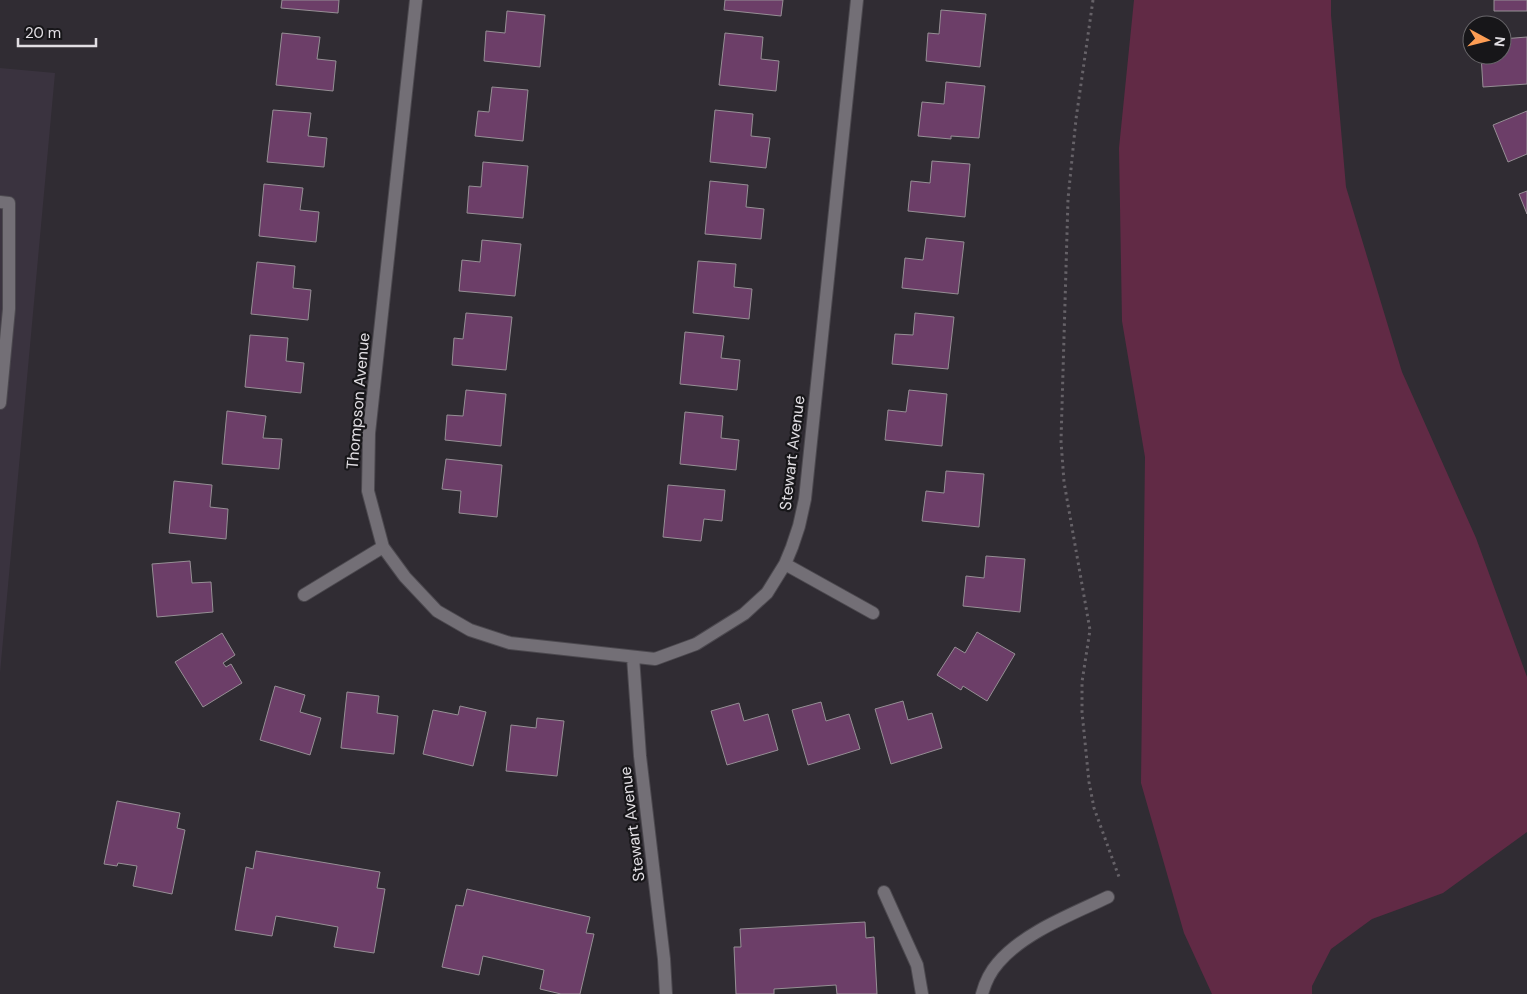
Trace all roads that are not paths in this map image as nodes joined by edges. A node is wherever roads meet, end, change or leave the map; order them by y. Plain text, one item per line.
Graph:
1 (416, 0) edge
2 (857, 0) edge
3 (0, 202) edge
4 (0, 403) edge
5 (383, 547) junction
6 (784, 564) junction
7 (304, 595) dead end
8 (873, 613) dead end
9 (633, 657) junction
10 (884, 892) dead end
11 (1108, 897) dead end
12 (666, 994) edge
13 (922, 994) edge
14 (982, 994) edge

1 - 5 street, Thompson Avenue
2 - 6 street, Stewart Avenue
3 - 4 street
5 - 7 street
5 - 9 street, Thompson Avenue
6 - 8 street
6 - 9 street, Stewart Avenue
9 - 12 street, Stewart Avenue
10 - 13 street
11 - 14 street

